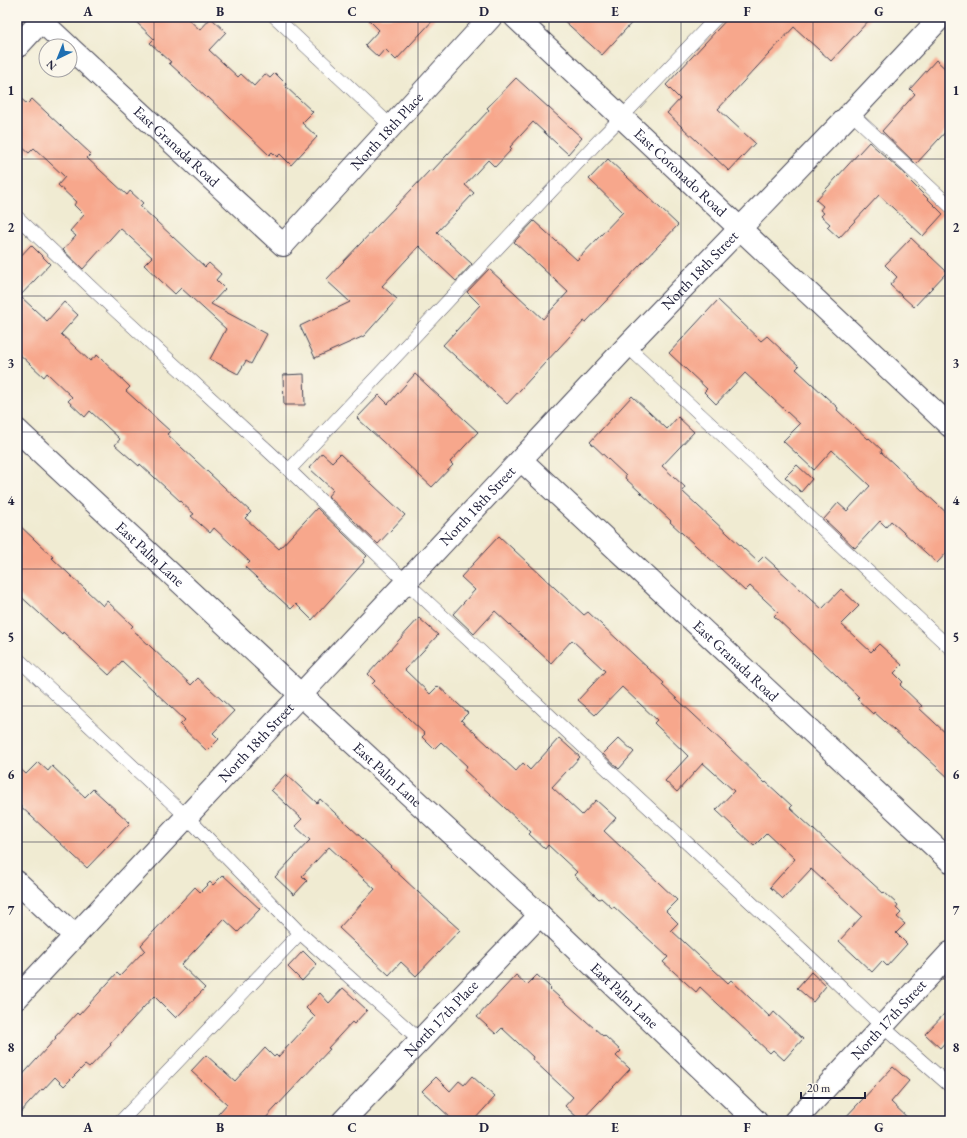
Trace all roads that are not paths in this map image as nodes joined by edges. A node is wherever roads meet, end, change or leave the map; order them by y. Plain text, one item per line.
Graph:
1 (275, 17) edge
2 (491, 17) edge
3 (515, 17) edge
4 (717, 17) edge
5 (941, 17) edge
6 (39, 19) edge
7 (59, 38) edge
8 (17, 47) edge
9 (78, 55) edge
10 (851, 113) junction
11 (622, 117) junction
12 (391, 126) junction
13 (950, 206) edge
14 (17, 217) edge
15 (740, 229) junction
16 (283, 245) joint
17 (627, 346) junction
18 (950, 426) edge
19 (17, 430) edge
20 (521, 460) junction
21 (289, 470) junction
22 (406, 582) junction
23 (950, 648) edge
24 (17, 658) edge
25 (301, 695) junction
26 (187, 817) junction
27 (950, 861) edge
28 (17, 882) edge
29 (540, 915) junction
30 (300, 933) junction
31 (75, 936) junction
32 (950, 953) edge
33 (17, 998) edge
34 (882, 1026) junction
35 (420, 1040) junction
36 (950, 1086) edge
37 (121, 1121) edge
38 (343, 1121) edge
39 (756, 1121) edge
40 (795, 1121) edge

1 - 12 lane
2 - 12 street, North 18th Place
3 - 11 street, East Coronado Road
4 - 11 lane
5 - 10 street, North 18th Street
6 - 7 street, East Granada Road
6 - 8 street
9 - 16 street, East Granada Road
10 - 13 lane
10 - 15 street, North 18th Street
11 - 15 street, East Coronado Road
11 - 21 lane
12 - 16 street, North 18th Place
14 - 21 lane
15 - 17 street, North 18th Street
15 - 18 street, East Coronado Road
17 - 20 street, North 18th Street
17 - 23 lane
19 - 25 street, East Palm Lane
20 - 22 street, North 18th Street
20 - 27 street, East Granada Road
21 - 22 lane
22 - 25 street, North 18th Street
22 - 34 lane
24 - 26 lane
25 - 26 street, North 18th Street
25 - 29 street, East Palm Lane
26 - 30 lane
26 - 31 street, North 18th Street
28 - 31 street
29 - 35 street, North 17th Place
29 - 39 street, East Palm Lane
30 - 35 lane
30 - 37 lane
31 - 33 street, North 18th Street
32 - 34 street, North 17th Street
34 - 36 lane
34 - 40 street, North 17th Street
35 - 38 street, North 17th Place

